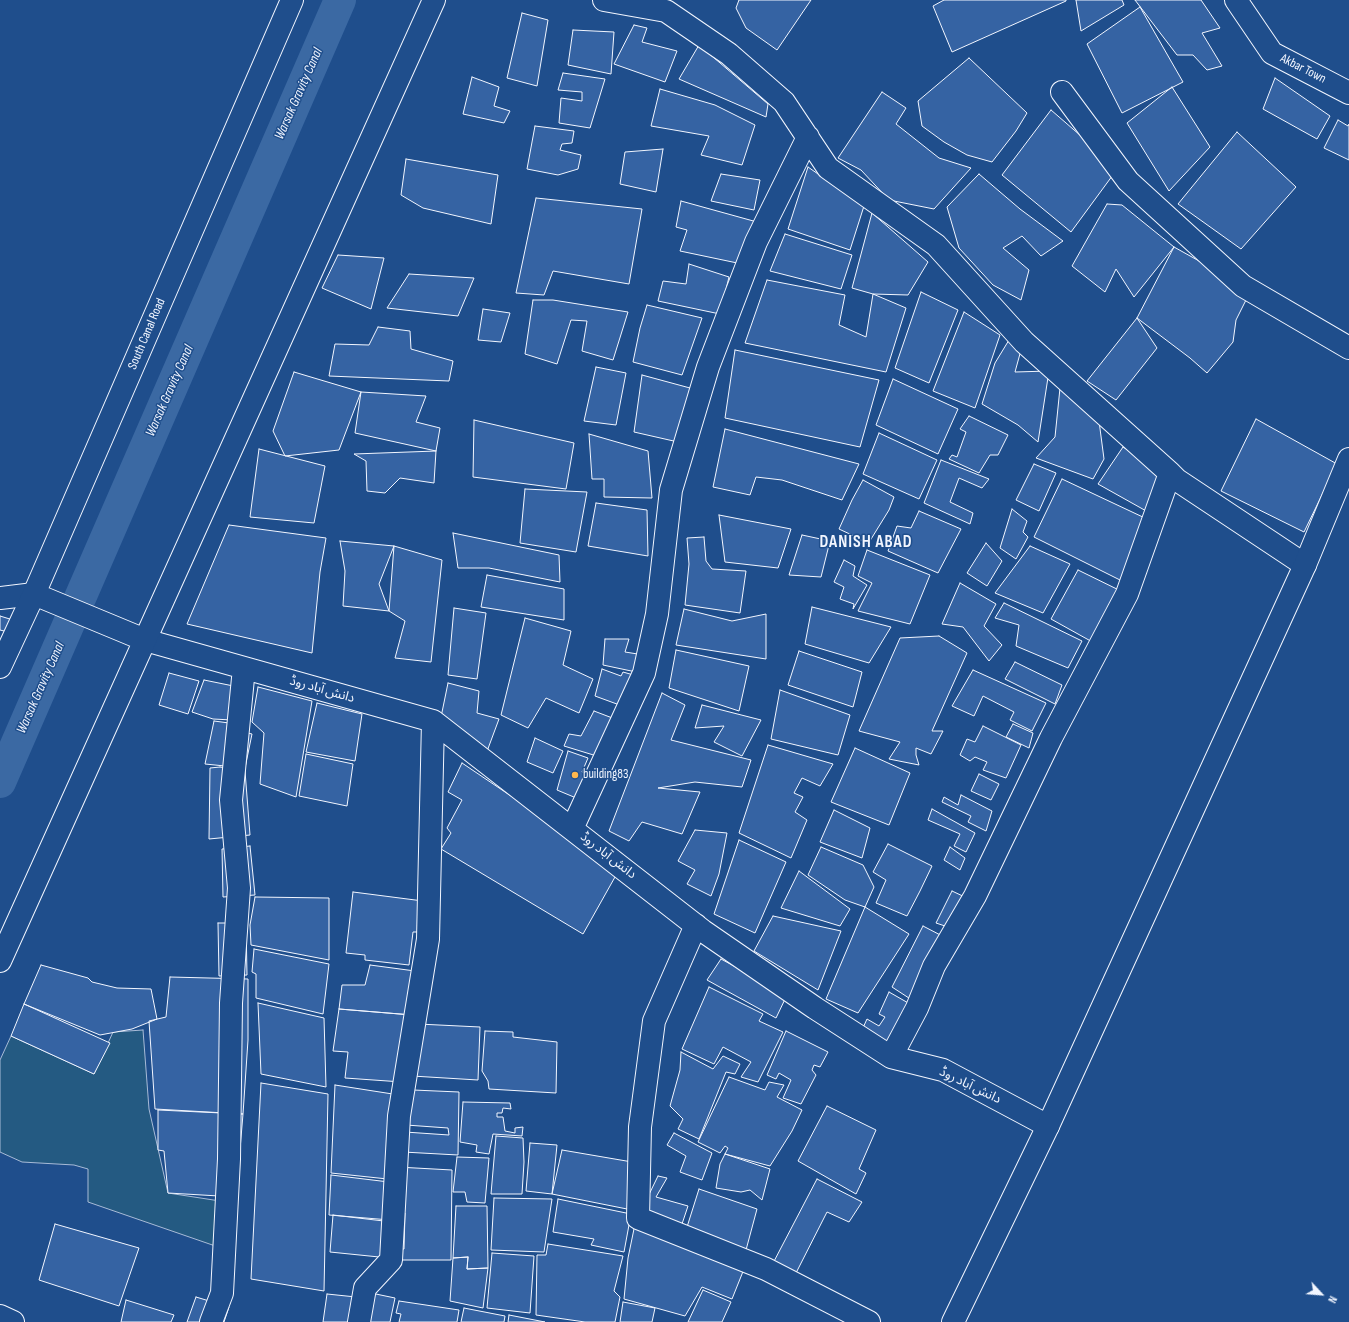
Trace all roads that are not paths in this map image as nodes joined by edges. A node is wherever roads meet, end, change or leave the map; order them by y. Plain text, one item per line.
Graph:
1 (292, 0) edge
2 (434, 0) edge
3 (604, 0) edge
4 (1236, 0) edge
5 (1062, 92) dead end
6 (1349, 93) edge
7 (808, 137) junction
8 (1349, 348) edge
9 (1349, 459) edge
10 (1170, 473) junction
11 (1305, 565) junction
12 (34, 594) junction
13 (0, 598) edge
14 (145, 640) junction
15 (0, 667) edge
16 (244, 668) junction
17 (433, 721) junction
18 (572, 829) junction
19 (696, 925) junction
20 (0, 961) edge
21 (891, 1057) junction
22 (1048, 1126) junction
23 (0, 1316) edge
24 (13, 1322) edge
25 (211, 1322) edge
26 (359, 1322) edge
27 (869, 1322) edge
28 (953, 1322) edge

1 - 12 street, South Canal Road
2 - 14 street
3 - 7 street
4 - 6 street, Akbar Town
5 - 8 street
7 - 10 street
7 - 18 street
9 - 11 street
10 - 11 street
10 - 21 street
11 - 22 street
12 - 13 street
12 - 14 street, دانش آباد روڈ
12 - 15 street, South Canal Road
14 - 16 street, دانش آباد روڈ
14 - 20 street
16 - 17 street, دانش آباد روڈ
16 - 25 street
17 - 18 street, دانش آباد روڈ
17 - 26 street
18 - 19 street, دانش آباد روڈ
19 - 21 street, دانش آباد روڈ
19 - 27 street
21 - 22 street, دانش آباد روڈ
22 - 28 street
23 - 24 street

